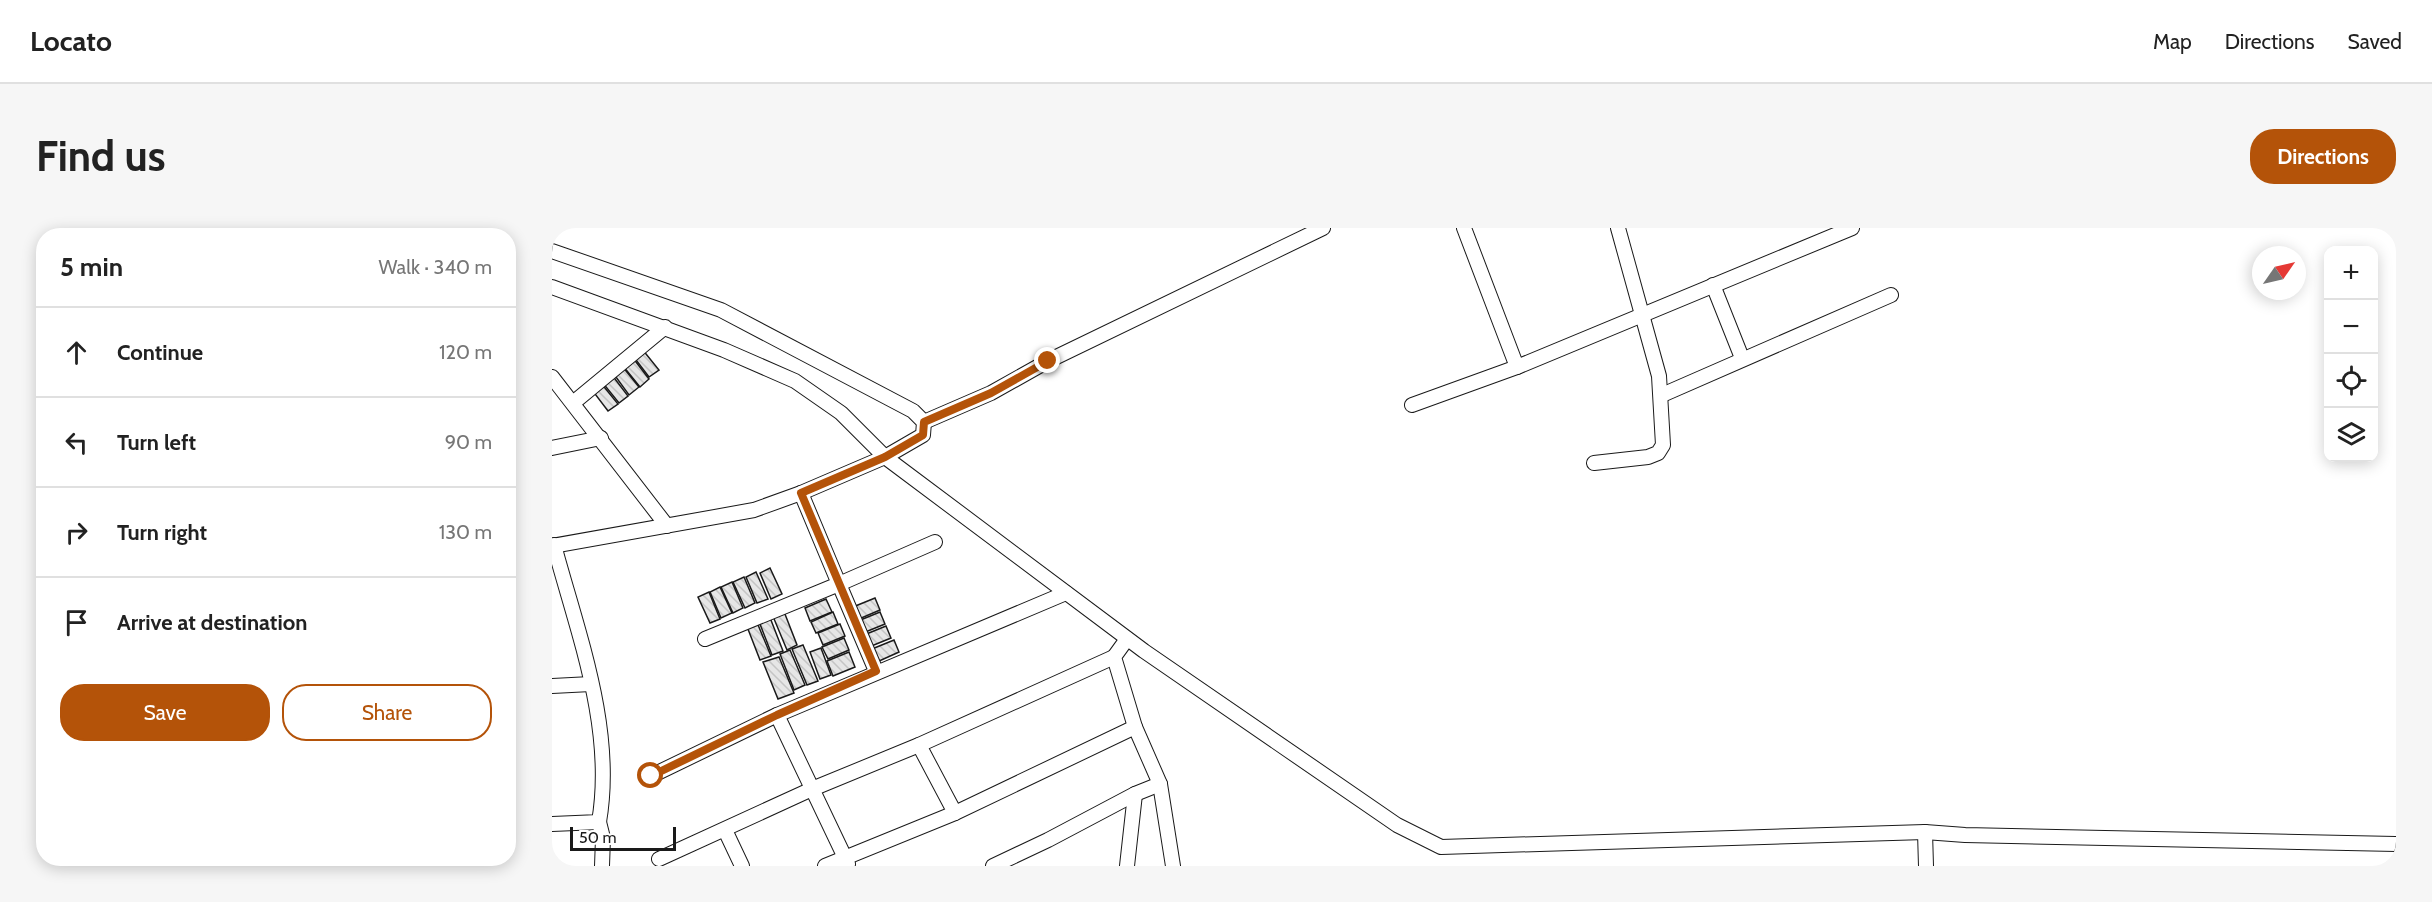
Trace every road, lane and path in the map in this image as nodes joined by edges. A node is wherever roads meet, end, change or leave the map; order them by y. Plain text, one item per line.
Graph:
1 (1323, 228) edge
2 (1464, 228) edge
3 (1618, 228) edge
4 (1852, 228) edge
5 (552, 251) edge
6 (1713, 285) junction
7 (552, 287) edge
8 (1891, 295) dead end
9 (1643, 313) junction
10 (665, 327) junction
11 (1742, 358) junction
12 (1517, 367) junction
13 (552, 377) edge
14 (1662, 395) junction
15 (573, 403) junction
16 (1412, 405) dead end
17 (923, 429) junction
18 (601, 438) junction
19 (552, 448) edge
20 (885, 457) junction
21 (1594, 463) dead end
22 (801, 493) junction
23 (667, 525) junction
24 (935, 542) dead end
25 (553, 546) edge
26 (839, 584) junction
27 (1066, 593) junction
28 (705, 639) dead end
29 (1127, 639) junction
30 (1114, 657) junction
31 (876, 671) junction
32 (591, 684) junction
33 (552, 686) edge
34 (777, 715) junction
35 (1135, 727) junction
36 (919, 745) junction
37 (651, 776) dead end
38 (1160, 784) junction
39 (812, 789) junction
40 (1135, 794) junction
41 (955, 813) junction
42 (598, 822) junction
43 (552, 824) edge
44 (725, 830) junction
45 (1925, 832) junction
46 (2396, 844) edge
47 (659, 859) dead end
48 (847, 862) edge
49 (602, 866) edge
50 (742, 866) edge
51 (825, 866) edge
52 (993, 866) edge
53 (1127, 866) edge
54 (1173, 866) edge
55 (1926, 866) edge

1 - 17 street
2 - 12 street
3 - 9 street
4 - 6 street
5 - 17 street
6 - 9 street
6 - 11 street
7 - 10 street
8 - 11 street
9 - 12 street
9 - 14 street
10 - 15 street
10 - 20 street
11 - 14 street
12 - 16 street
13 - 15 street
14 - 21 street
15 - 18 street
17 - 20 street
18 - 19 street
18 - 23 street
20 - 22 street
20 - 27 street
22 - 23 street
22 - 26 street
23 - 25 street
24 - 26 street
25 - 32 street
26 - 28 street
26 - 31 street
27 - 29 street
27 - 31 street
29 - 30 street
29 - 45 street
30 - 35 street
30 - 36 street
31 - 34 street
32 - 33 street
32 - 42 street
34 - 37 street
34 - 39 street
35 - 38 street
35 - 41 street
36 - 39 street
36 - 41 street
38 - 40 street
38 - 54 street
39 - 44 street
39 - 48 street
40 - 52 street
40 - 53 street
41 - 48 street
42 - 43 street
42 - 49 street
44 - 47 street
44 - 50 street
45 - 46 street
45 - 55 street
48 - 51 street

